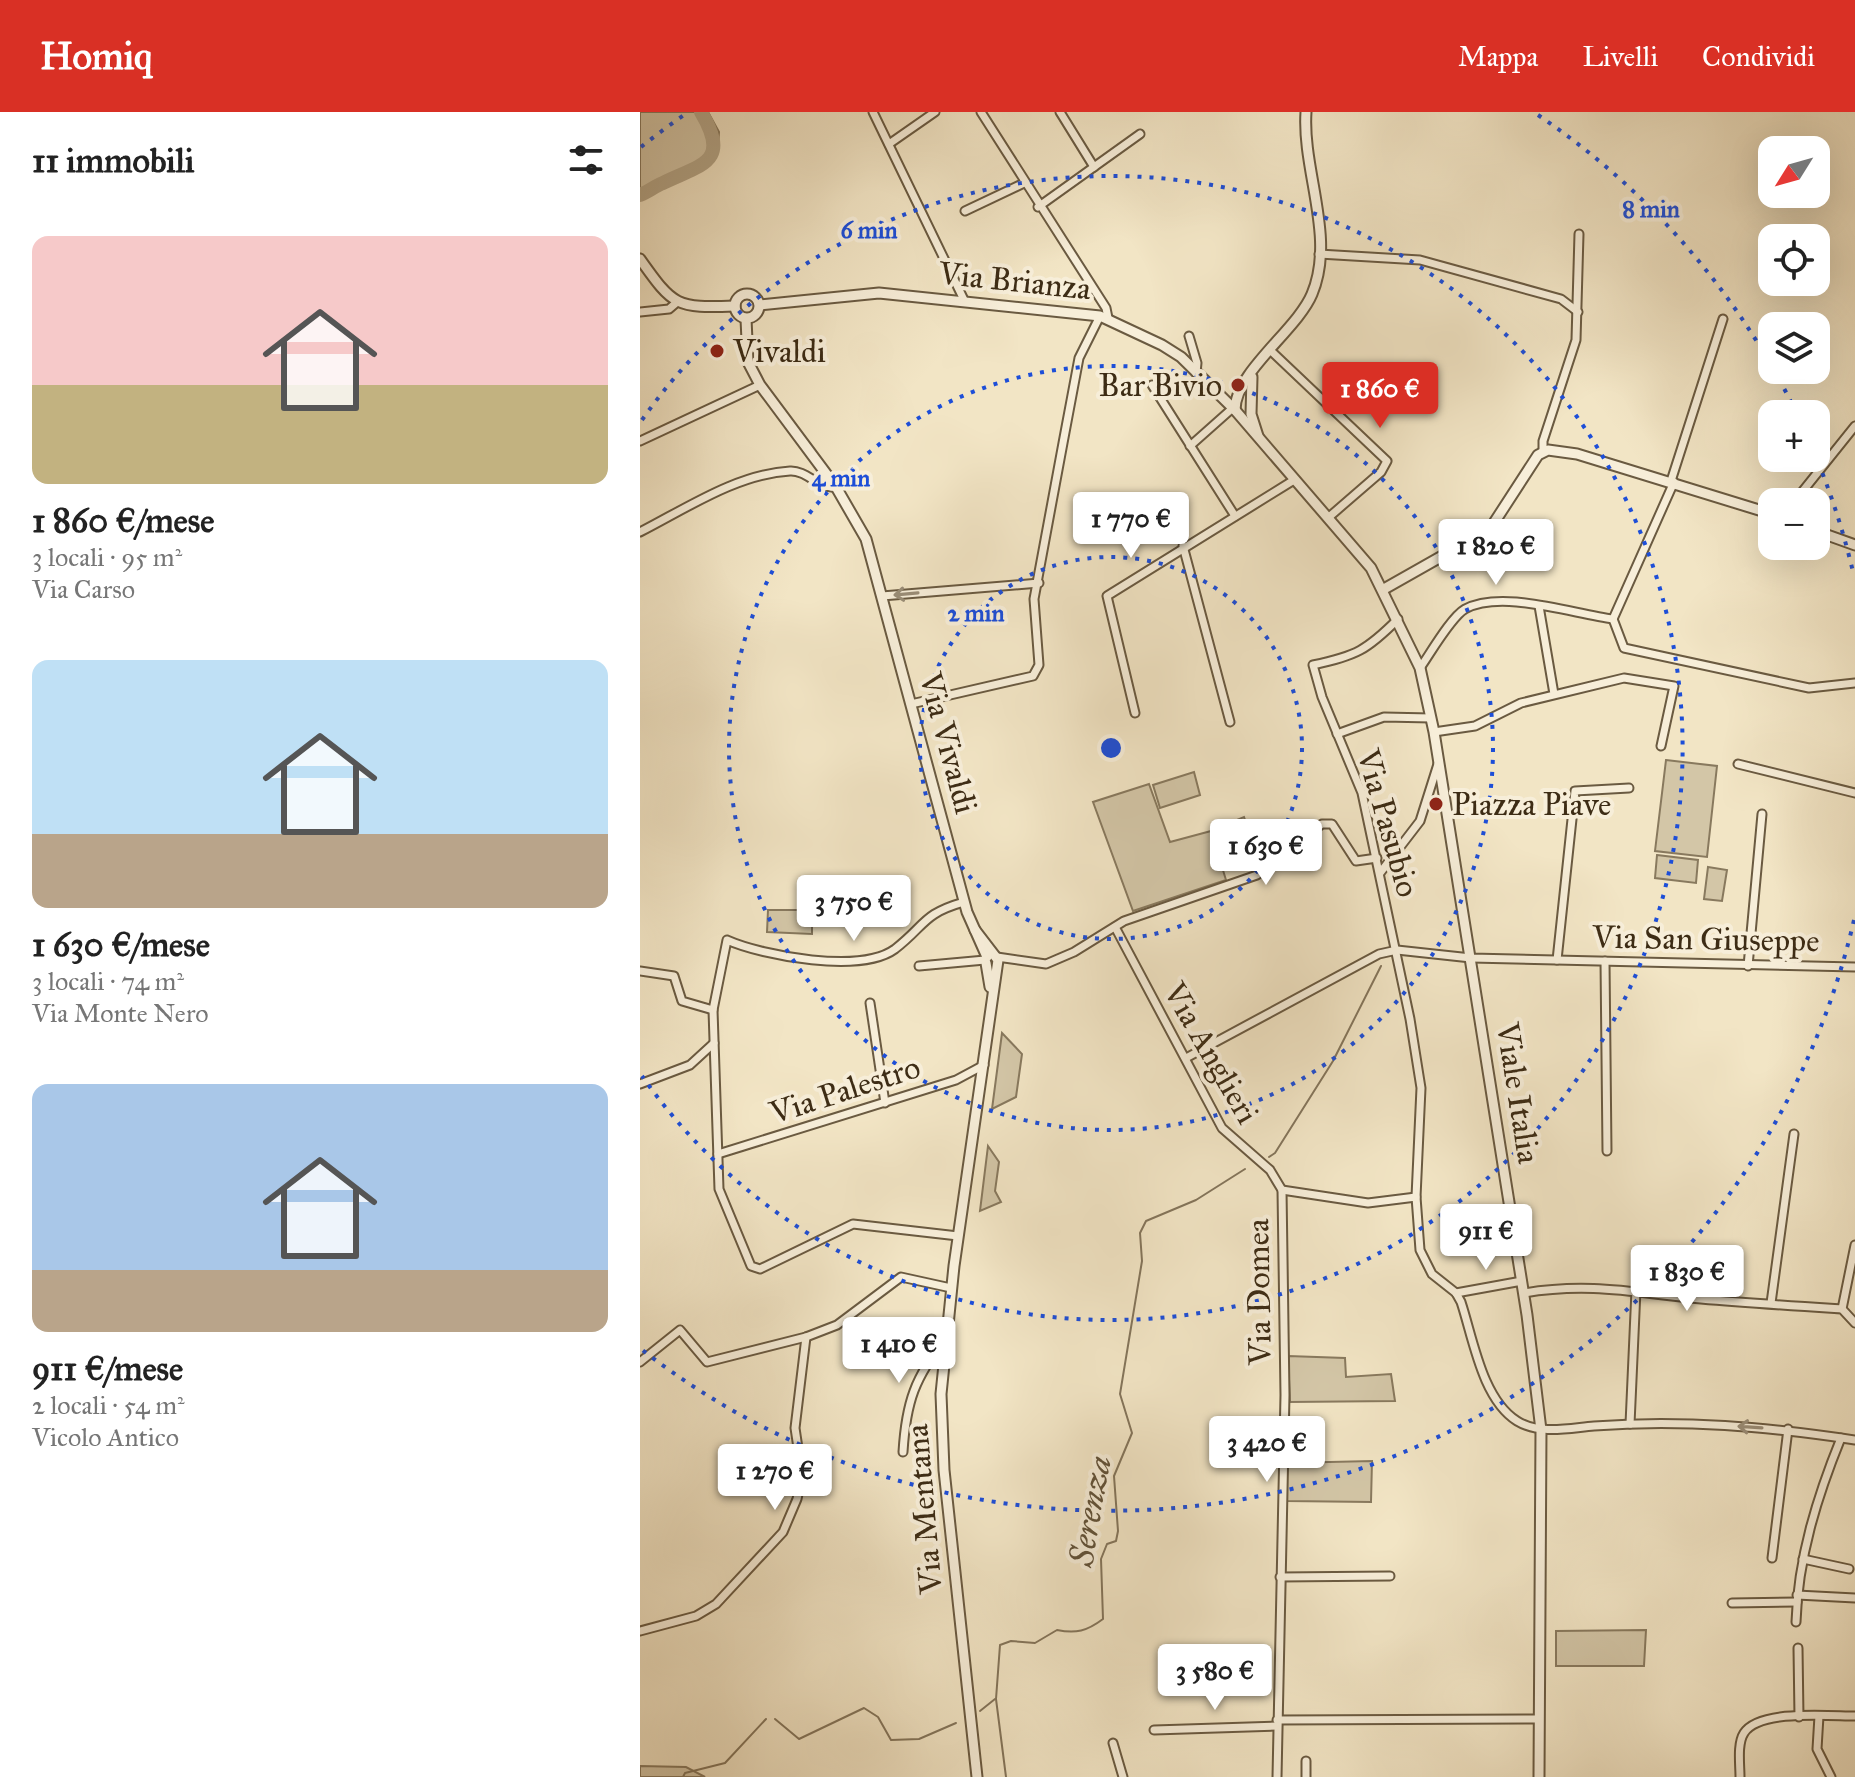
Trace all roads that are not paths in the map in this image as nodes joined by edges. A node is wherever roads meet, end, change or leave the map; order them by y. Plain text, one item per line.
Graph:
1 (873, 112) edge
2 (935, 112) edge
3 (981, 112) edge
4 (1060, 112) edge
5 (1306, 112) edge
6 (1140, 134) dead end
7 (889, 144) junction
8 (1094, 167) junction
9 (1024, 183) junction
10 (1038, 207) junction
11 (965, 211) dead end
12 (1579, 234) dead end
13 (1319, 254) junction
14 (640, 259) edge
15 (965, 302) junction
16 (676, 303) junction
17 (760, 305) junction
18 (735, 306) junction
19 (640, 312) edge
20 (1578, 312) junction
21 (1104, 317) junction
22 (746, 319) junction
23 (1723, 319) dead end
24 (1189, 336) dead end
25 (1270, 350) junction
26 (1196, 373) junction
27 (1253, 374) junction
28 (760, 385) junction
29 (1152, 385) dead end
30 (1250, 406) junction
31 (1233, 407) junction
32 (1855, 426) edge
33 (640, 441) edge
34 (1190, 446) junction
35 (1264, 446) junction
36 (1543, 451) junction
37 (1294, 480) junction
38 (1672, 482) junction
39 (836, 487) junction
40 (1803, 488) edge
41 (1758, 510) edge
42 (1235, 516) junction
43 (1329, 517) junction
44 (640, 532) edge
45 (1830, 536) edge
46 (1855, 545) edge
47 (1183, 546) junction
48 (1039, 583) junction
49 (1384, 589) junction
50 (882, 596) junction
51 (1539, 606) junction
52 (1398, 619) junction
53 (1613, 619) junction
54 (1420, 668) junction
55 (1855, 683) edge
56 (1554, 694) junction
57 (911, 704) junction
58 (1135, 713) dead end
59 (1431, 718) junction
60 (1230, 722) dead end
61 (1434, 732) junction
62 (1337, 734) junction
63 (1661, 746) dead end
64 (1439, 761) junction
65 (1738, 764) dead end
66 (1629, 788) dead end
67 (1855, 793) edge
68 (1762, 814) dead end
69 (1377, 858) junction
70 (1380, 873) junction
71 (964, 902) junction
72 (1115, 927) junction
73 (1397, 950) junction
74 (1471, 958) junction
75 (992, 960) junction
76 (1557, 960) junction
77 (1605, 961) junction
78 (919, 966) dead end
79 (1748, 966) junction
80 (1855, 967) edge
81 (640, 971) edge
82 (870, 1003) dead end
83 (713, 1010) junction
84 (714, 1043) junction
85 (1186, 1058) junction
86 (984, 1065) junction
87 (640, 1084) edge
88 (885, 1103) junction
89 (1794, 1134) dead end
90 (1607, 1151) dead end
91 (718, 1154) junction
92 (1282, 1190) junction
93 (1416, 1197) junction
94 (958, 1236) junction
95 (1855, 1245) edge
96 (1522, 1281) junction
97 (951, 1288) junction
98 (1636, 1290) junction
99 (1456, 1293) junction
100 (1524, 1293) junction
101 (1771, 1303) junction
102 (1842, 1309) junction
103 (1855, 1323) edge
104 (806, 1337) junction
105 (946, 1338) junction
106 (640, 1362) edge
107 (1630, 1424) junction
108 (1788, 1429) junction
109 (1541, 1430) junction
110 (1841, 1438) junction
111 (1855, 1440) edge
112 (903, 1452) dead end
113 (1772, 1558) dead end
114 (1803, 1559) junction
115 (1849, 1569) dead end
116 (1390, 1576) dead end
117 (1280, 1577) junction
118 (1797, 1598) junction
119 (1855, 1598) edge
120 (1732, 1603) dead end
121 (1796, 1622) dead end
122 (640, 1631) edge
123 (1798, 1648) dead end
124 (1819, 1716) junction
125 (1855, 1716) edge
126 (1799, 1717) junction
127 (1539, 1719) junction
128 (1277, 1723) junction
129 (1154, 1730) dead end
130 (1113, 1743) dead end
131 (1306, 1761) dead end
132 (977, 1777) edge
133 (1123, 1777) edge
134 (1277, 1777) edge
135 (1306, 1777) edge
136 (1539, 1777) edge
137 (1740, 1777) edge
138 (1831, 1777) edge

1 - 7 street
2 - 7 street
3 - 9 street
4 - 8 street
5 - 13 street
6 - 8 street
7 - 15 street
8 - 10 street
9 - 10 street
9 - 11 street
10 - 21 street
12 - 20 street
13 - 20 street
13 - 25 street
14 - 16 street
15 - 17 street, Via Brianza
15 - 21 street, Via Brianza
16 - 18 street
16 - 19 street
17 - 18 street
17 - 22 street
18 - 22 street
20 - 36 street
21 - 26 street, Via Brianza
21 - 48 street
22 - 28 street, Via Vivaldi
23 - 38 street
24 - 26 street
25 - 27 street
25 - 43 street
26 - 31 street, Via Brianza
27 - 30 street
27 - 31 street
28 - 33 street
28 - 39 street, Via Vivaldi
29 - 34 street
30 - 31 street
30 - 31 street
30 - 35 street
31 - 34 street
31 - 35 street, Via Brianza
32 - 40 street
34 - 42 street
35 - 37 street, Via Brianza
36 - 38 street
36 - 49 street
37 - 42 street
37 - 43 street, Via Brianza
38 - 41 street
38 - 53 street
39 - 44 street
39 - 50 street, Via Vivaldi
42 - 47 street
43 - 49 street, Via Brianza
45 - 46 street
47 - 58 street
47 - 60 street
48 -> 50 street
48 - 57 street
49 - 52 street, Via Brianza
50 - 57 street, Via Vivaldi
51 - 53 street
51 - 54 street
51 - 56 street
52 - 54 street, Via Brianza
52 - 62 street, Via Pasubio
53 - 55 street
54 - 59 street, Via Brianza
56 - 61 street
56 - 63 street
57 - 71 street, Via Vivaldi
59 - 61 street, Via Brianza
59 - 62 street
61 - 64 street
62 - 69 street, Via Pasubio
64 - 70 street
64 - 74 street, Viale Italia
65 - 67 street
66 - 76 street, Via San Giuseppe
68 - 79 street
69 - 70 street, Via Pasubio
69 - 72 street
70 - 73 street, Via Pasubio
71 - 75 street, Via Vivaldi
71 - 83 street
72 - 75 street
72 - 85 street, Via Anglieri
73 - 74 street, Via San Giuseppe
73 - 85 street
73 - 93 street, Via Pasubio
74 - 76 street, Via San Giuseppe
74 - 96 street, Viale Italia
75 - 78 street
75 - 86 street, Via Mentana
76 - 77 street, Via San Giuseppe
77 - 79 street, Via San Giuseppe
77 - 90 street
79 - 80 street, Via San Giuseppe
81 - 83 street
82 - 88 street
83 - 84 street
84 - 87 street
84 - 91 street
85 - 92 street, Via Anglieri
86 - 88 street, Via Palestro
86 - 94 street, Via Mentana
88 - 91 street, Via Palestro
89 - 101 street
91 - 94 street
92 - 93 street
92 - 117 street, Via Domea
93 - 99 street, Via Pasubio
94 - 97 street, Via Mentana
95 - 102 street
96 - 99 street
96 - 100 street, Viale Italia
97 - 104 street
97 - 105 street, Via Mentana
98 - 100 street
98 - 101 street
98 - 107 street
99 - 109 street
100 - 109 street, Viale Italia
101 - 102 street
102 - 103 street
104 - 106 street
104 - 122 street
105 - 112 street
105 - 132 street, Via Mentana
108 -> 107 street
107 - 109 street
108 - 110 street
108 - 113 street
109 - 127 street, Viale Italia
110 - 111 street
110 - 114 street
114 - 115 street
114 - 118 street
116 - 117 street
117 - 128 street, Via Domea
118 - 119 street
118 - 120 street
118 - 121 street
123 - 126 street
124 - 125 street
124 - 126 street
124 - 138 street
126 - 137 street
127 - 128 street
127 - 136 street, Viale Italia
128 - 129 street
128 - 134 street, Via Domea
130 - 133 street
131 - 135 street

